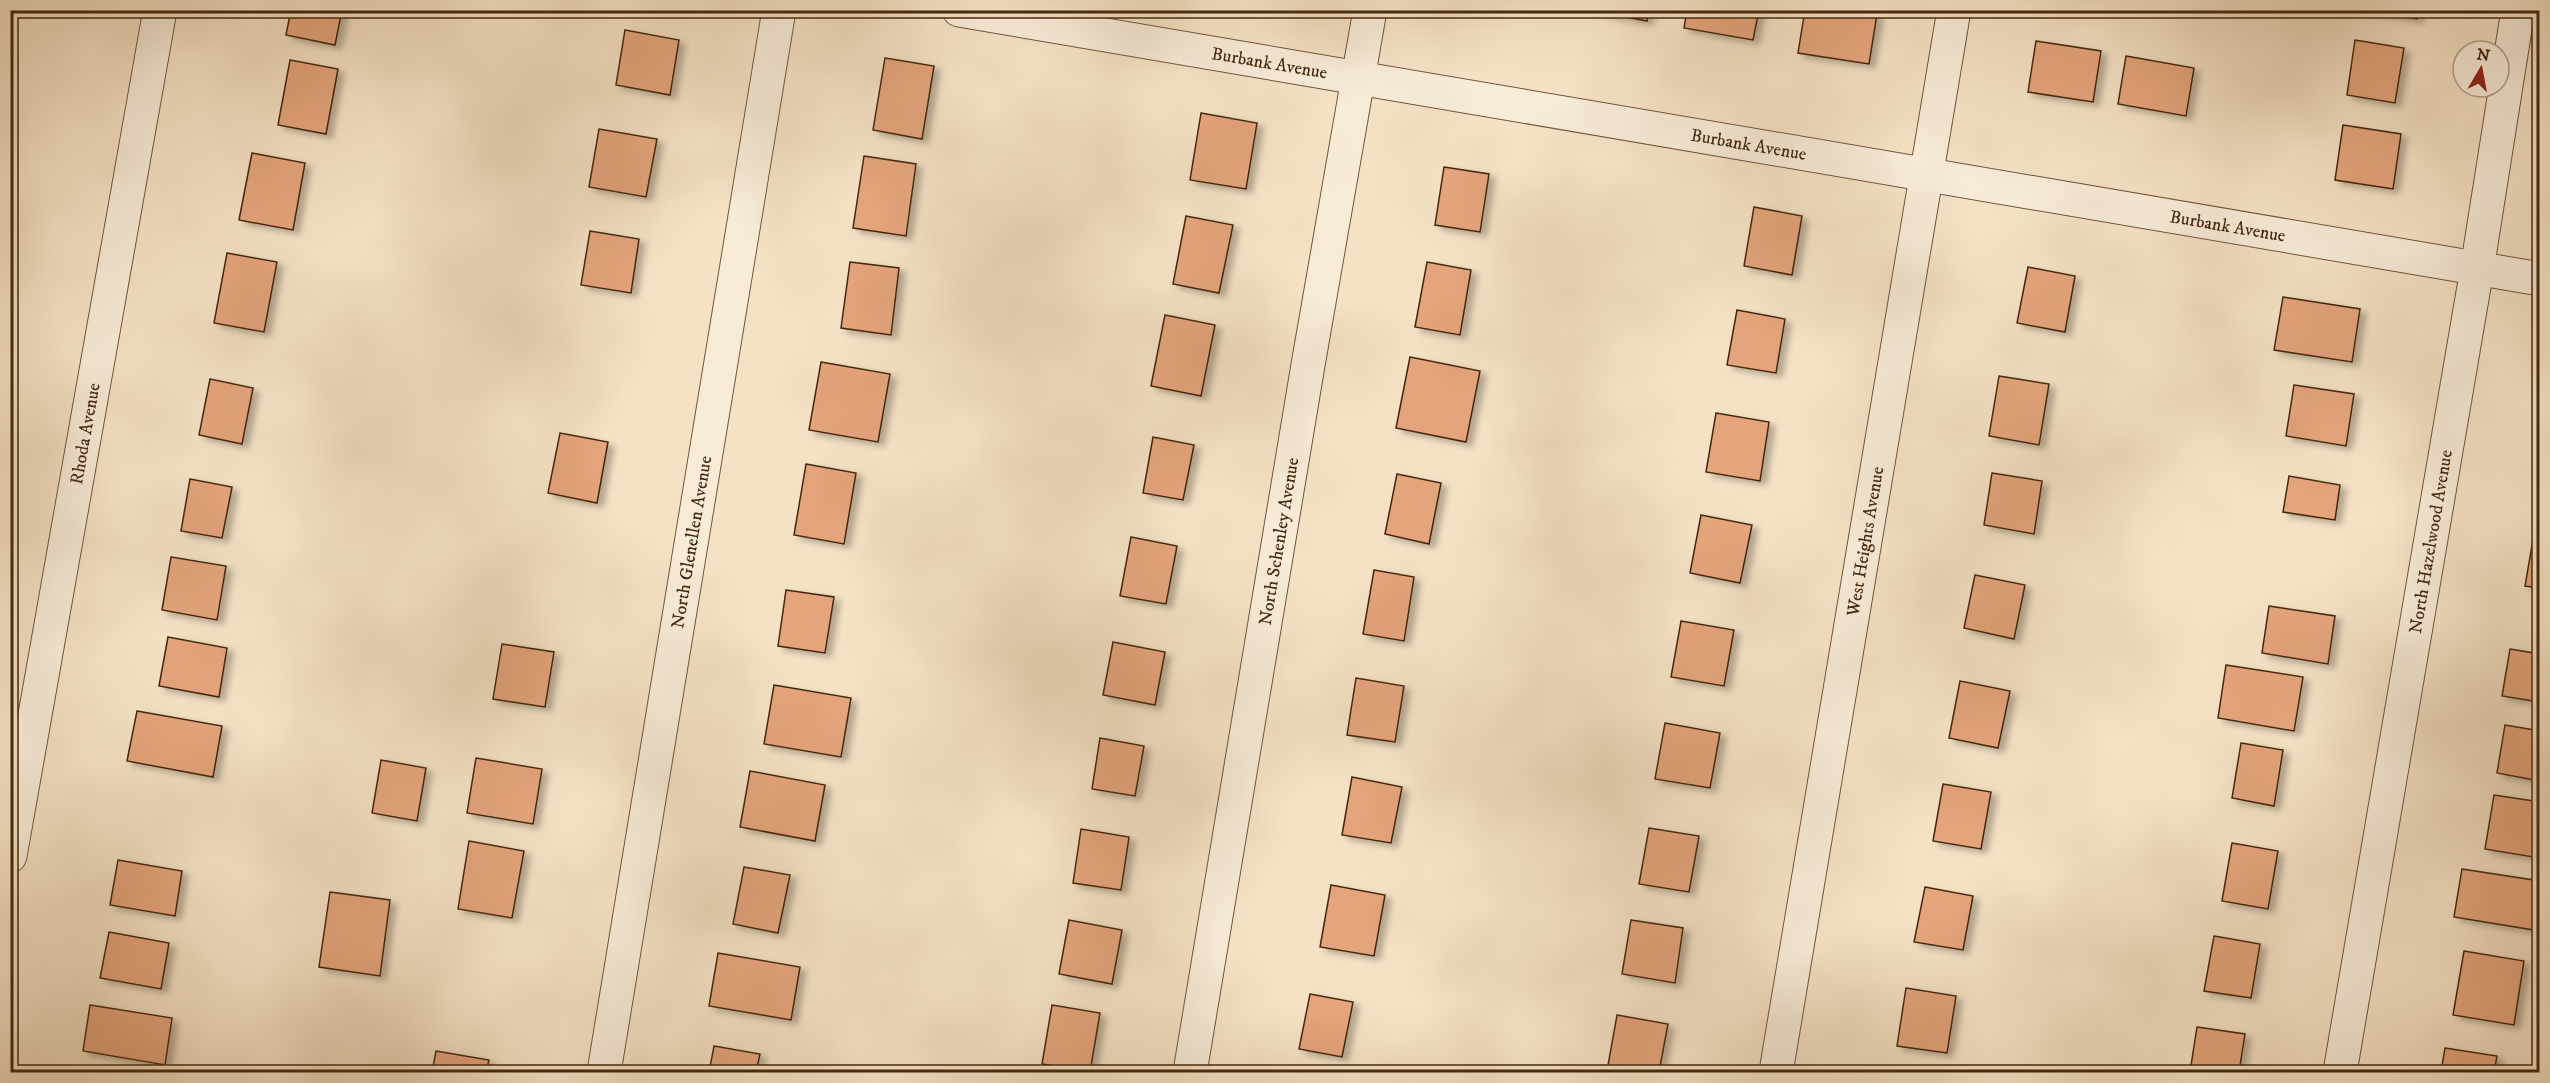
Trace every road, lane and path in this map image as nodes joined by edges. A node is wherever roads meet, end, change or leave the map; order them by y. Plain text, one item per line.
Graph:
1 (160, 10) edge
2 (779, 10) edge
3 (959, 10) edge
4 (1370, 10) edge
5 (1954, 10) edge
6 (2518, 10) edge
7 (1359, 78) junction
8 (1927, 176) junction
9 (2477, 269) junction
10 (2540, 279) edge
11 (10, 856) edge
12 (604, 1072) edge
13 (1190, 1072) edge
14 (1776, 1072) edge
15 (2340, 1072) edge

1 - 11 street, Rhoda Avenue
2 - 12 street, North Glenellen Avenue
3 - 7 street, Burbank Avenue
4 - 7 street, North Schenley Avenue
5 - 8 street, West Heights Avenue
6 - 9 street, North Hazelwood Avenue
7 - 8 street, Burbank Avenue
7 - 13 street, North Schenley Avenue
8 - 9 street, Burbank Avenue
8 - 14 street, West Heights Avenue
9 - 10 street, Burbank Avenue
9 - 15 street, North Hazelwood Avenue

